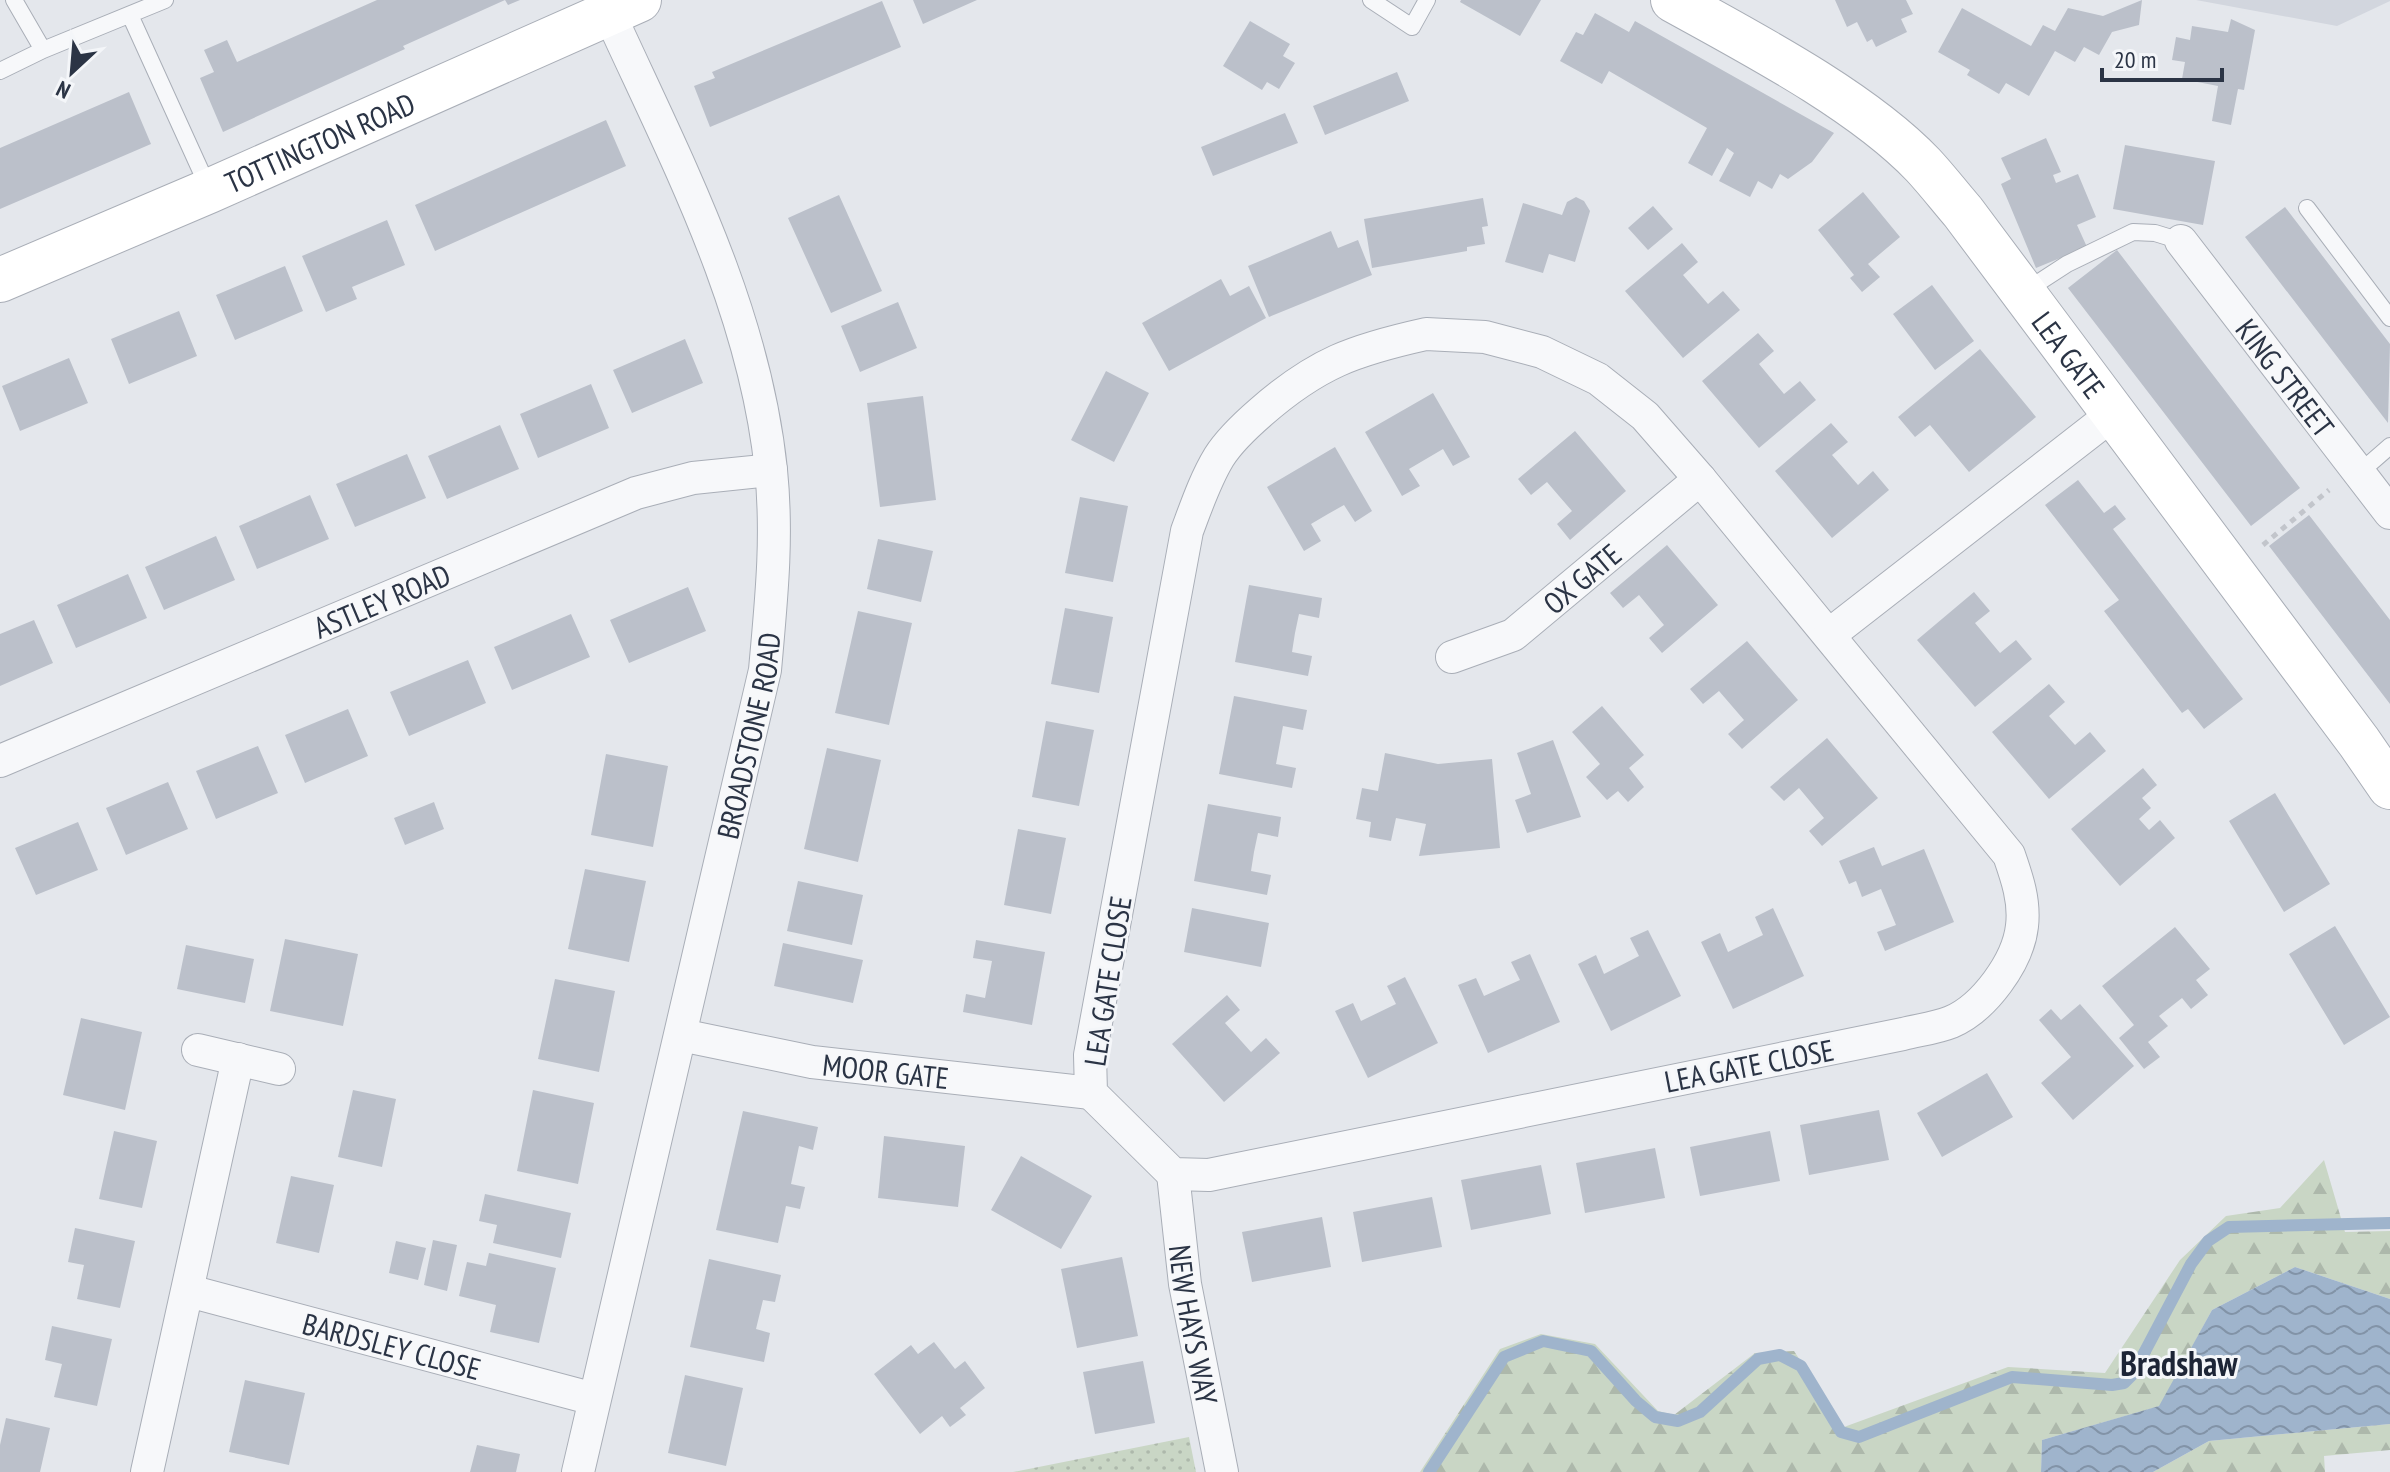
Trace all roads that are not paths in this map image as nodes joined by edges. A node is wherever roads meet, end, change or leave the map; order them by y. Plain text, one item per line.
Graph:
1 (14, 0) edge
2 (165, 0) edge
3 (1371, 0) edge
4 (1427, 0) edge
5 (1673, 0) edge
6 (624, 6) edge
7 (130, 15) junction
8 (43, 50) junction
9 (0, 71) edge
10 (209, 191) junction
11 (2307, 208) dead end
12 (2181, 241) joint
13 (0, 280) edge
14 (2023, 293) junction
15 (2390, 318) edge
16 (2113, 414) junction
17 (2390, 446) edge
18 (771, 470) junction
19 (2357, 470) junction
20 (1700, 479) junction
21 (2390, 513) edge
22 (1829, 635) junction
23 (1452, 657) dead end
24 (0, 761) edge
25 (2390, 787) edge
26 (681, 1035) junction
27 (198, 1050) dead end
28 (238, 1059) junction
29 (279, 1069) dead end
30 (1091, 1093) junction
31 (1173, 1174) junction
32 (189, 1291) junction
33 (594, 1399) junction
34 (147, 1472) edge
35 (578, 1472) edge
36 (1222, 1472) edge

1 - 8 lane
2 - 7 lane
3 - 4 lane
5 - 14 main road, LEA GATE
6 - 10 main road, TOTTINGTON ROAD
6 - 18 street, BROADSTONE ROAD
7 - 8 lane
7 - 10 lane
8 - 9 lane
10 - 13 main road, TOTTINGTON ROAD
11 - 15 lane
12 - 14 lane
12 - 19 street, KING STREET
14 - 16 main road, LEA GATE
16 - 22 street
16 - 25 main road, LEA GATE
17 - 19 lane
18 - 24 street, ASTLEY ROAD
18 - 26 street, BROADSTONE ROAD
19 - 21 street, KING STREET
20 - 22 street, LEA GATE CLOSE
20 - 23 street, OX GATE
20 - 30 street, LEA GATE CLOSE
22 - 31 street, LEA GATE CLOSE
26 - 30 street, MOOR GATE
26 - 33 street, BROADSTONE ROAD
27 - 28 street
28 - 29 street
28 - 32 street
30 - 31 street, LEA GATE CLOSE
31 - 36 street, NEW HAYS WAY
32 - 33 street, BARDSLEY CLOSE
32 - 34 street
33 - 35 street, BROADSTONE ROAD

